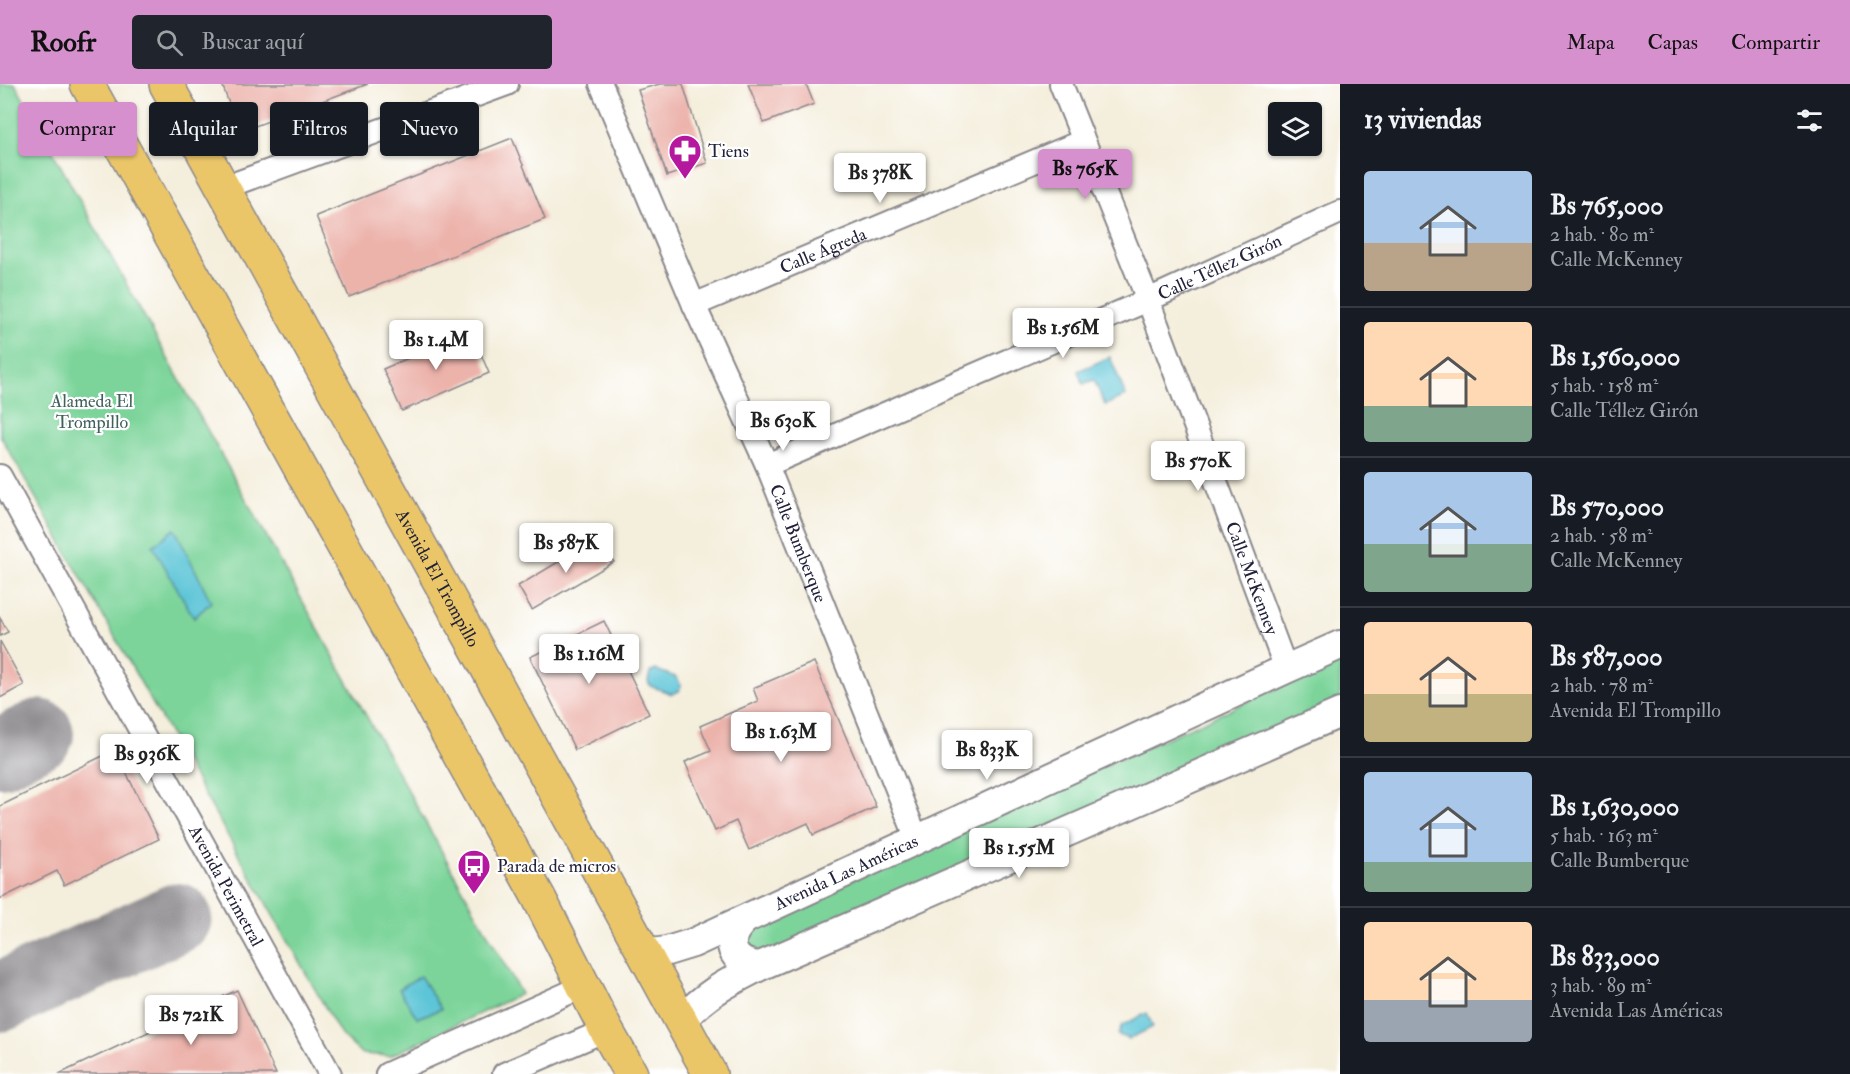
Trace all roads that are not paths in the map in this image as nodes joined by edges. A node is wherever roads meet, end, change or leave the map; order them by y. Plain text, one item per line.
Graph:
1 (87, 84) edge
2 (166, 84) edge
3 (507, 84) edge
4 (601, 84) edge
5 (1061, 84) edge
6 (1083, 141) junction
7 (223, 188) junction
8 (1340, 212) edge
9 (1148, 300) junction
10 (694, 305) junction
11 (767, 465) junction
12 (0, 476) edge
13 (1340, 645) edge
14 (1286, 669) junction
15 (1340, 713) edge
16 (917, 839) junction
17 (743, 921) junction
18 (644, 954) junction
19 (760, 966) junction
20 (584, 986) junction
21 (681, 1021) junction
22 (606, 1030) junction
23 (330, 1074) edge
24 (387, 1074) edge
25 (504, 1074) edge
26 (631, 1074) edge
27 (710, 1074) edge

1 - 20 main road
2 - 7 main road, Avenida El Trompillo
3 - 7 street
4 - 10 street, Calle Bumberque
5 - 6 street, Calle McKenney
6 - 9 street, Calle McKenney
6 - 10 street, Calle Ágreda
7 - 18 main road, Avenida El Trompillo
8 - 9 street, Calle Téllez Girón
9 - 11 street, Calle Téllez Girón
9 - 14 street, Calle McKenney
10 - 11 street, Calle Bumberque
11 - 16 street, Calle Bumberque
12 - 23 street, Avenida Perimetral
13 - 14 street, Avenida Las Américas
14 - 16 street, Avenida Las Américas
15 - 19 street
16 - 17 street, Avenida Las Américas
17 - 18 street, Avenida Las Américas
17 - 19 street
18 - 21 main road, Avenida El Trompillo
19 - 21 street
20 - 22 main road
20 - 24 street
21 - 27 main road, Avenida El Trompillo
22 - 25 street
22 - 26 main road

